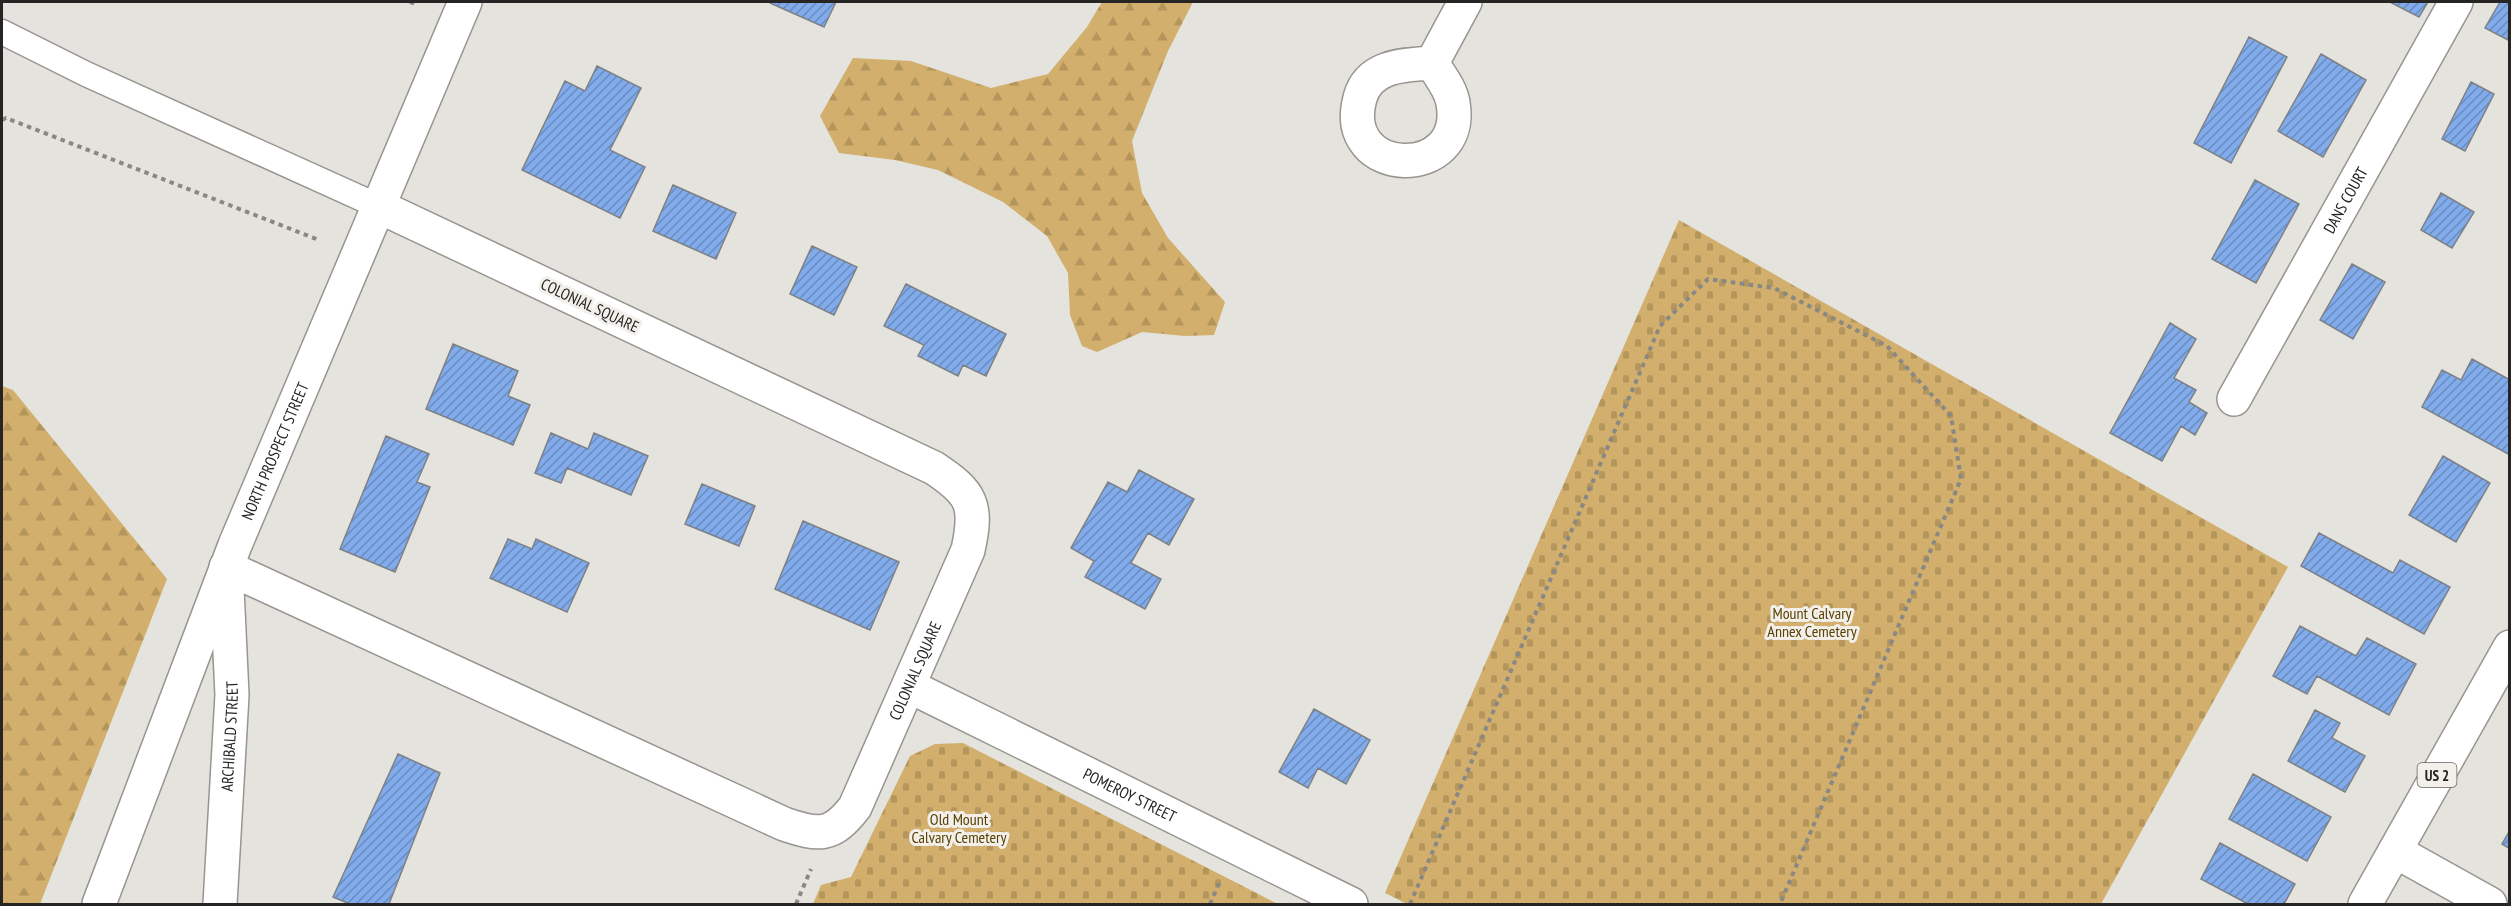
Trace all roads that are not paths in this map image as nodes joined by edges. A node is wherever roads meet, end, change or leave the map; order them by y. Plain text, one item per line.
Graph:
1 (465, 2) edge
2 (1465, 2) edge
3 (2456, 2) edge
4 (2, 32) edge
5 (1432, 63) dead end
6 (378, 206) junction
7 (2234, 399) dead end
8 (226, 567) junction
9 (2510, 646) edge
10 (910, 687) junction
11 (2395, 851) junction
12 (99, 904) edge
13 (220, 904) edge
14 (1351, 904) edge
15 (2365, 904) edge
16 (2490, 904) edge

1 - 6 street, NORTH PROSPECT STREET
2 - 5 street
3 - 7 street, DANS COURT
4 - 6 lane
6 - 8 street, NORTH PROSPECT STREET
6 - 10 street, COLONIAL SQUARE
8 - 10 street, COLONIAL SQUARE
8 - 12 street, NORTH PROSPECT STREET
8 - 13 street, ARCHIBALD STREET
9 - 11 street, US 2
10 - 14 street, POMEROY STREET
11 - 15 street, US 2
11 - 16 street

